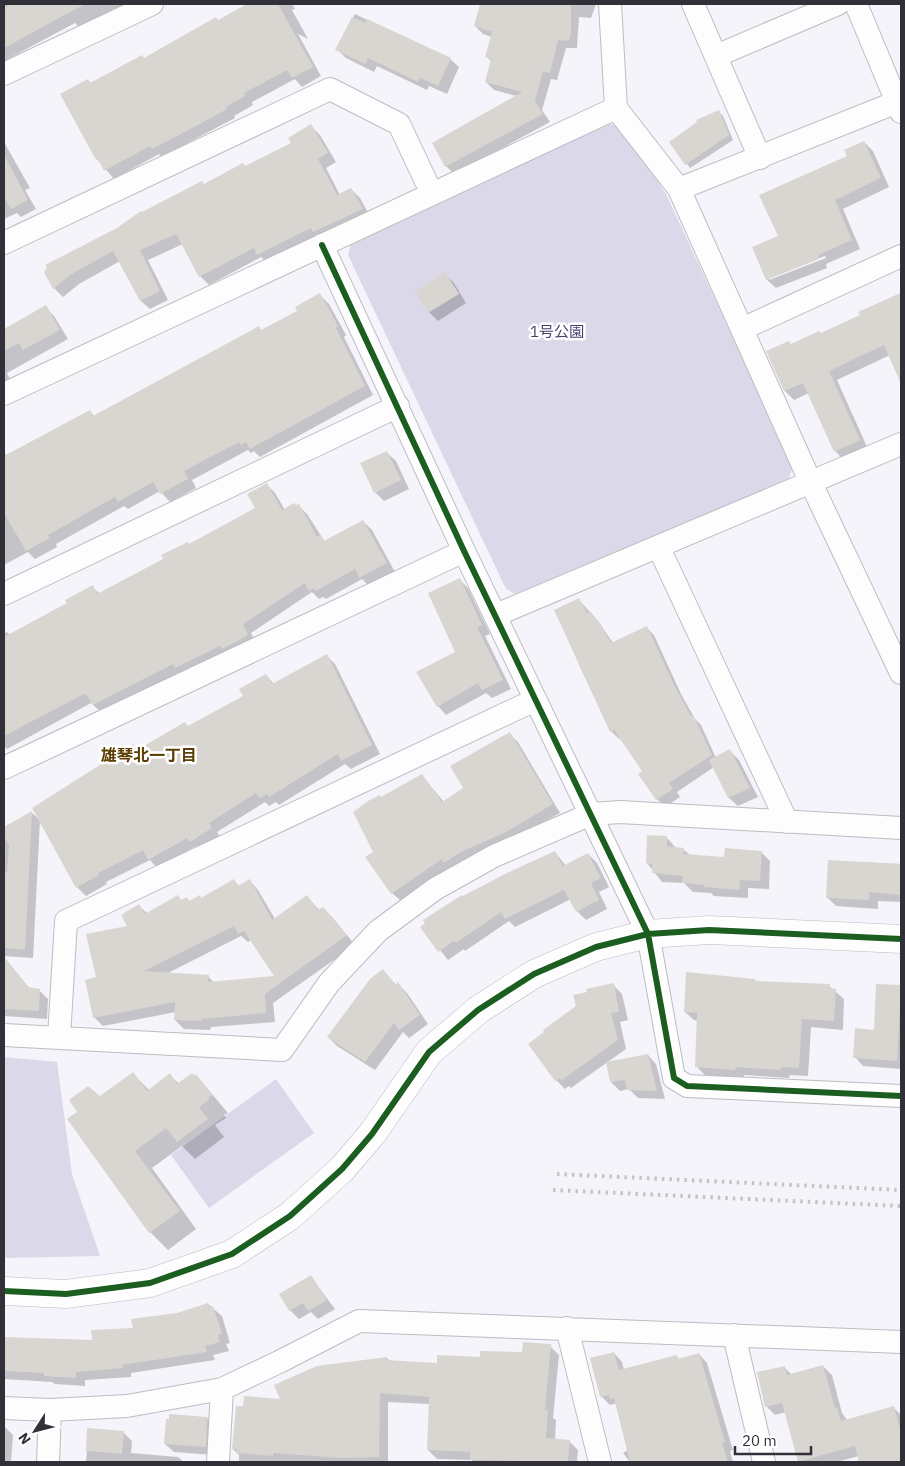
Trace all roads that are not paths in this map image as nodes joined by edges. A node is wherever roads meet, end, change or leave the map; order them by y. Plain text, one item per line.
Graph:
1 (152, 4) edge
2 (610, 4) edge
3 (693, 4) edge
4 (838, 4) edge
5 (856, 4) edge
6 (716, 56) junction
7 (4, 74) edge
8 (899, 107) edge
9 (616, 108) junction
10 (760, 158) junction
11 (679, 189) junction
12 (432, 194) junction
13 (4, 242) edge
14 (322, 245) junction
15 (901, 256) edge
16 (742, 329) junction
17 (4, 394) edge
18 (398, 406) junction
19 (901, 444) edge
20 (810, 481) junction
21 (659, 548) junction
22 (464, 551) junction
23 (4, 594) edge
24 (496, 615) junction
25 (901, 673) edge
26 (535, 700) junction
27 (4, 768) edge
28 (591, 814) junction
29 (787, 822) junction
30 (901, 828) edge
31 (648, 934) junction
32 (901, 939) edge
33 (4, 1035) edge
34 (59, 1037) junction
35 (901, 1096) edge
36 (4, 1290) edge
37 (567, 1328) junction
38 (734, 1335) junction
39 (901, 1342) edge
40 (222, 1389) junction
41 (4, 1408) edge
42 (50, 1410) junction
43 (48, 1462) edge
44 (218, 1462) edge
45 (600, 1462) edge
46 (764, 1462) edge

1 - 7 street
2 - 9 street
3 - 6 street
4 - 6 street
5 - 8 street
6 - 10 street
8 - 10 street
9 - 11 street
9 - 12 street
10 - 11 street
11 - 16 street
12 - 13 street
12 - 14 street
14 - 17 street
14 - 18 street
15 - 16 street
16 - 20 street
18 - 22 street
18 - 23 street
19 - 20 street
20 - 21 street
20 - 25 street
21 - 24 street
21 - 29 street
22 - 24 street
22 - 27 street
24 - 26 street
26 - 28 street
26 - 34 street
28 - 29 street
28 - 31 street
28 - 34 street
29 - 30 street
31 - 32 street
31 - 35 street
31 - 36 street
33 - 34 street
37 - 38 street
37 - 40 street
37 - 45 street
38 - 39 street
38 - 46 street
40 - 42 street
40 - 44 street
41 - 42 street
42 - 43 street

